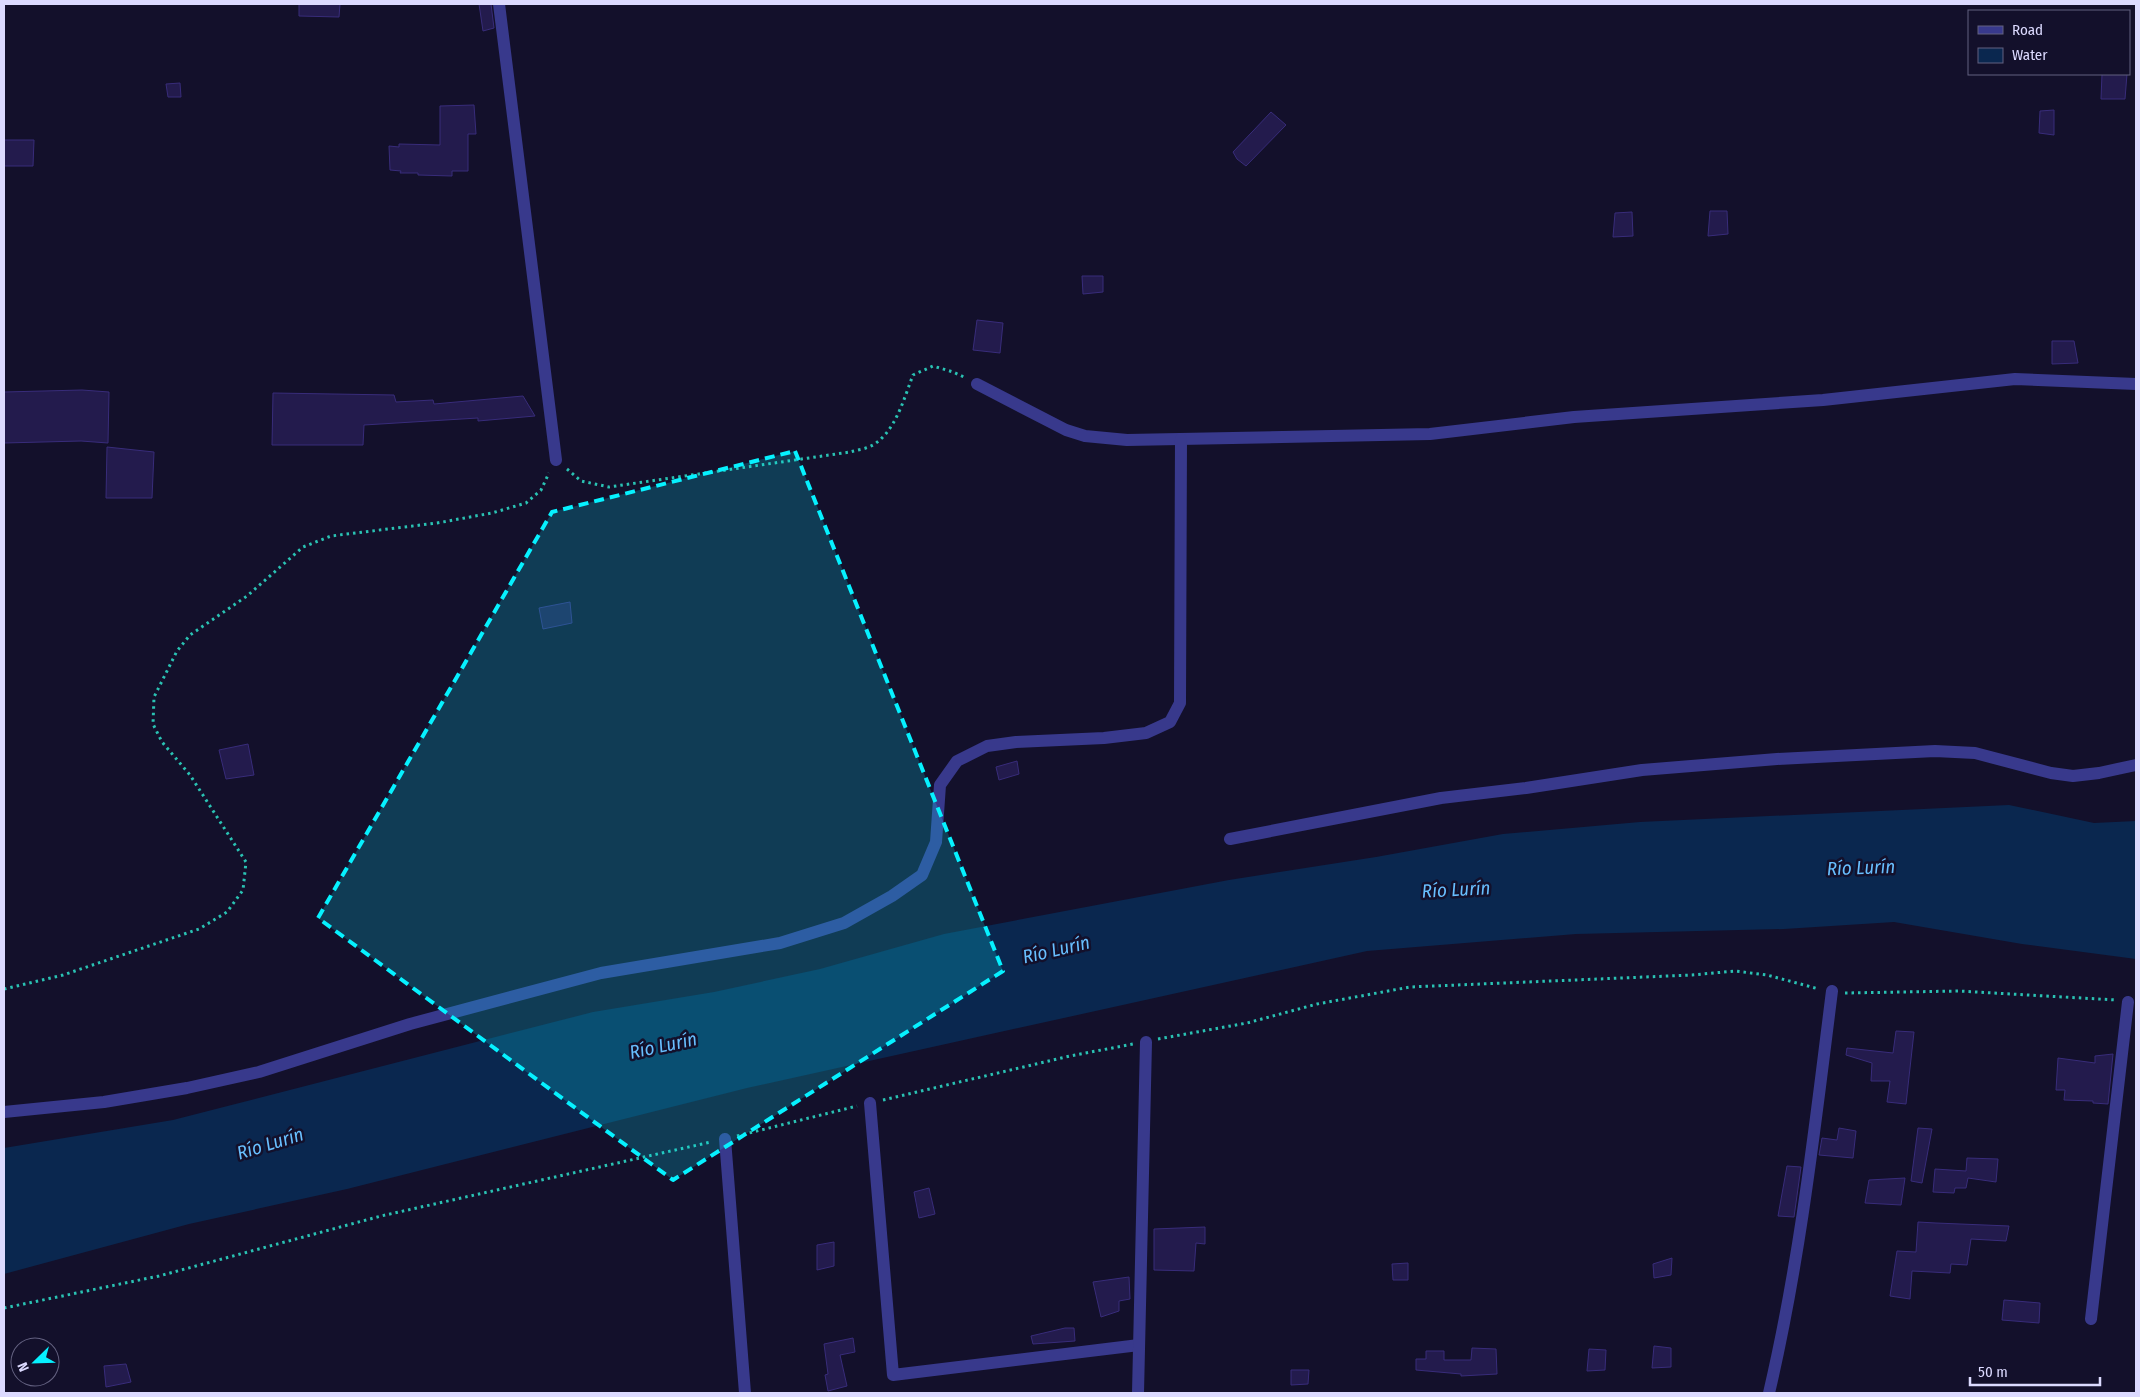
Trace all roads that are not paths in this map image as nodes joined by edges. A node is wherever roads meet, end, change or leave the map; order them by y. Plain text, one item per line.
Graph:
1 (499, 4) edge
2 (977, 384) road end
3 (2136, 384) edge
4 (1181, 440) junction
5 (556, 460) road end
6 (2136, 765) edge
7 (1230, 839) dead end
8 (1832, 992) road end
9 (2128, 1002) road end
10 (1146, 1042) road end
11 (870, 1103) road end
12 (4, 1112) edge
13 (725, 1139) road end
14 (2091, 1319) dead end
15 (1139, 1345) junction
16 (745, 1393) edge
17 (1138, 1393) edge
18 (1769, 1393) edge

1 - 5 street
2 - 4 street
3 - 4 street
4 - 12 street
6 - 7 street
8 - 18 street
9 - 14 street
10 - 15 street
11 - 15 street
13 - 16 street
15 - 17 street

